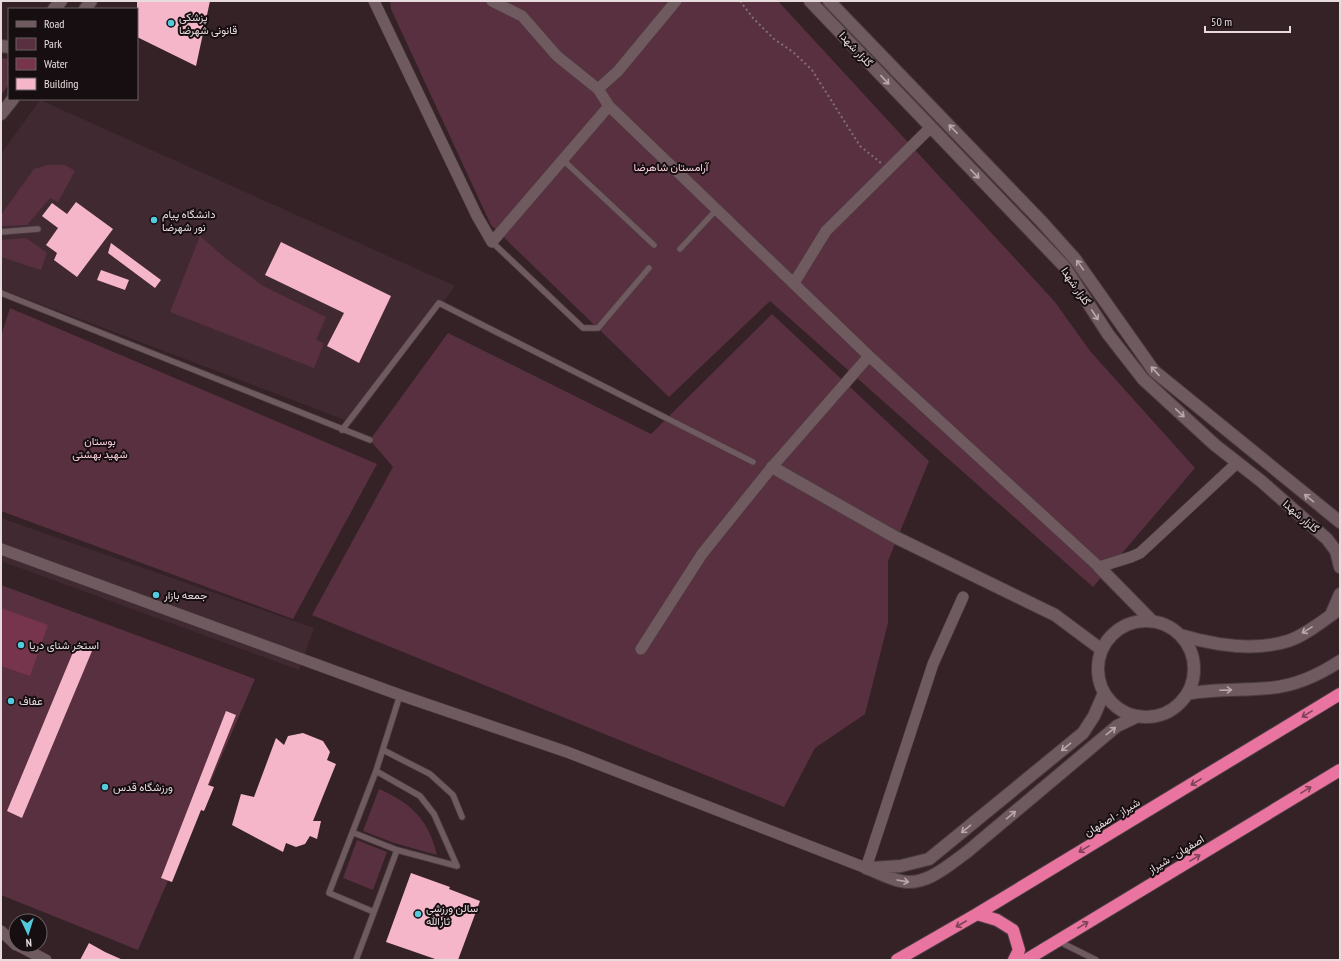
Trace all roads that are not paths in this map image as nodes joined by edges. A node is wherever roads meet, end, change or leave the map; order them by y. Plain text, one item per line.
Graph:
1 (374, 1) edge
2 (492, 1) edge
3 (676, 1) edge
4 (810, 1) edge
5 (829, 1) edge
6 (598, 89) junction
7 (12, 100) edge
8 (609, 106) junction
9 (1, 114) edge
10 (930, 128) junction
11 (562, 160) junction
12 (716, 209) junction
13 (1041, 221) junction
14 (38, 228) dead end
15 (1029, 230) junction
16 (1, 232) edge
17 (492, 242) junction
18 (654, 245) dead end
19 (680, 249) dead end
20 (649, 268) dead end
21 (794, 283) junction
22 (1, 292) edge
23 (869, 356) junction
24 (342, 430) junction
25 (370, 440) dead end
26 (753, 462) dead end
27 (1237, 463) junction
28 (772, 467) junction
29 (1340, 522) edge
30 (1, 549) edge
31 (1098, 566) junction
32 (1340, 568) edge
33 (1340, 594) edge
34 (963, 597) dead end
35 (1336, 612) edge
36 (1152, 621) junction
37 (1180, 635) junction
38 (641, 650) dead end
39 (1102, 650) junction
40 (1340, 661) edge
41 (1104, 693) junction
42 (1187, 694) junction
43 (1340, 694) edge
44 (400, 695) junction
45 (1138, 716) junction
46 (383, 750) junction
47 (1340, 770) edge
48 (376, 771) junction
49 (462, 817) dead end
50 (354, 833) junction
51 (397, 850) junction
52 (866, 868) junction
53 (374, 912) junction
54 (977, 914) junction
55 (1057, 941) junction
56 (32, 953) edge
57 (46, 960) edge
58 (356, 960) edge
59 (897, 960) edge
60 (1014, 960) edge
61 (1026, 960) edge
62 (1096, 960) edge

1 - 17 street
2 - 6 street
3 - 6 street
4 -> 10 street, گلزار شهدا
13 -> 5 street, گلزار شهدا
6 - 8 street
7 - 9 street
8 - 11 street
8 - 12 street
10 -> 15 street, گلزار شهدا
10 - 21 street
11 - 17 street
11 - 18 lane
12 - 19 lane
12 - 21 street
13 - 15 street
29 -> 13 street, گلزار شهدا
14 - 16 lane
15 -> 27 street, گلزار شهدا
17 - 20 lane
21 - 23 street
22 - 24 lane
23 - 28 street
23 - 31 street
24 - 25 lane
24 - 26 lane
27 - 31 street
27 - 32 street, گلزار شهدا
28 - 38 street
28 - 39 street
30 - 44 street
31 - 36 street
33 - 35 street
34 - 52 street
35 -> 37 street
36 - 37 street
36 - 39 street
37 - 42 street
39 - 41 street
42 -> 40 street
41 - 45 street
41 -> 52 street
42 - 45 street
43 -> 54 highway, شیراز - اصفهان
44 - 46 lane
44 - 52 street
52 -> 45 street
46 - 48 lane
46 - 49 lane
55 -> 47 highway, اصفهان - شیراز
48 - 50 lane
48 - 51 lane
50 - 51 lane
50 - 53 lane
51 - 53 lane
53 - 58 lane
54 -> 59 highway, شیراز - اصفهان
54 - 60 highway
55 - 61 highway, اصفهان - شیراز
55 - 62 lane
56 - 57 street

